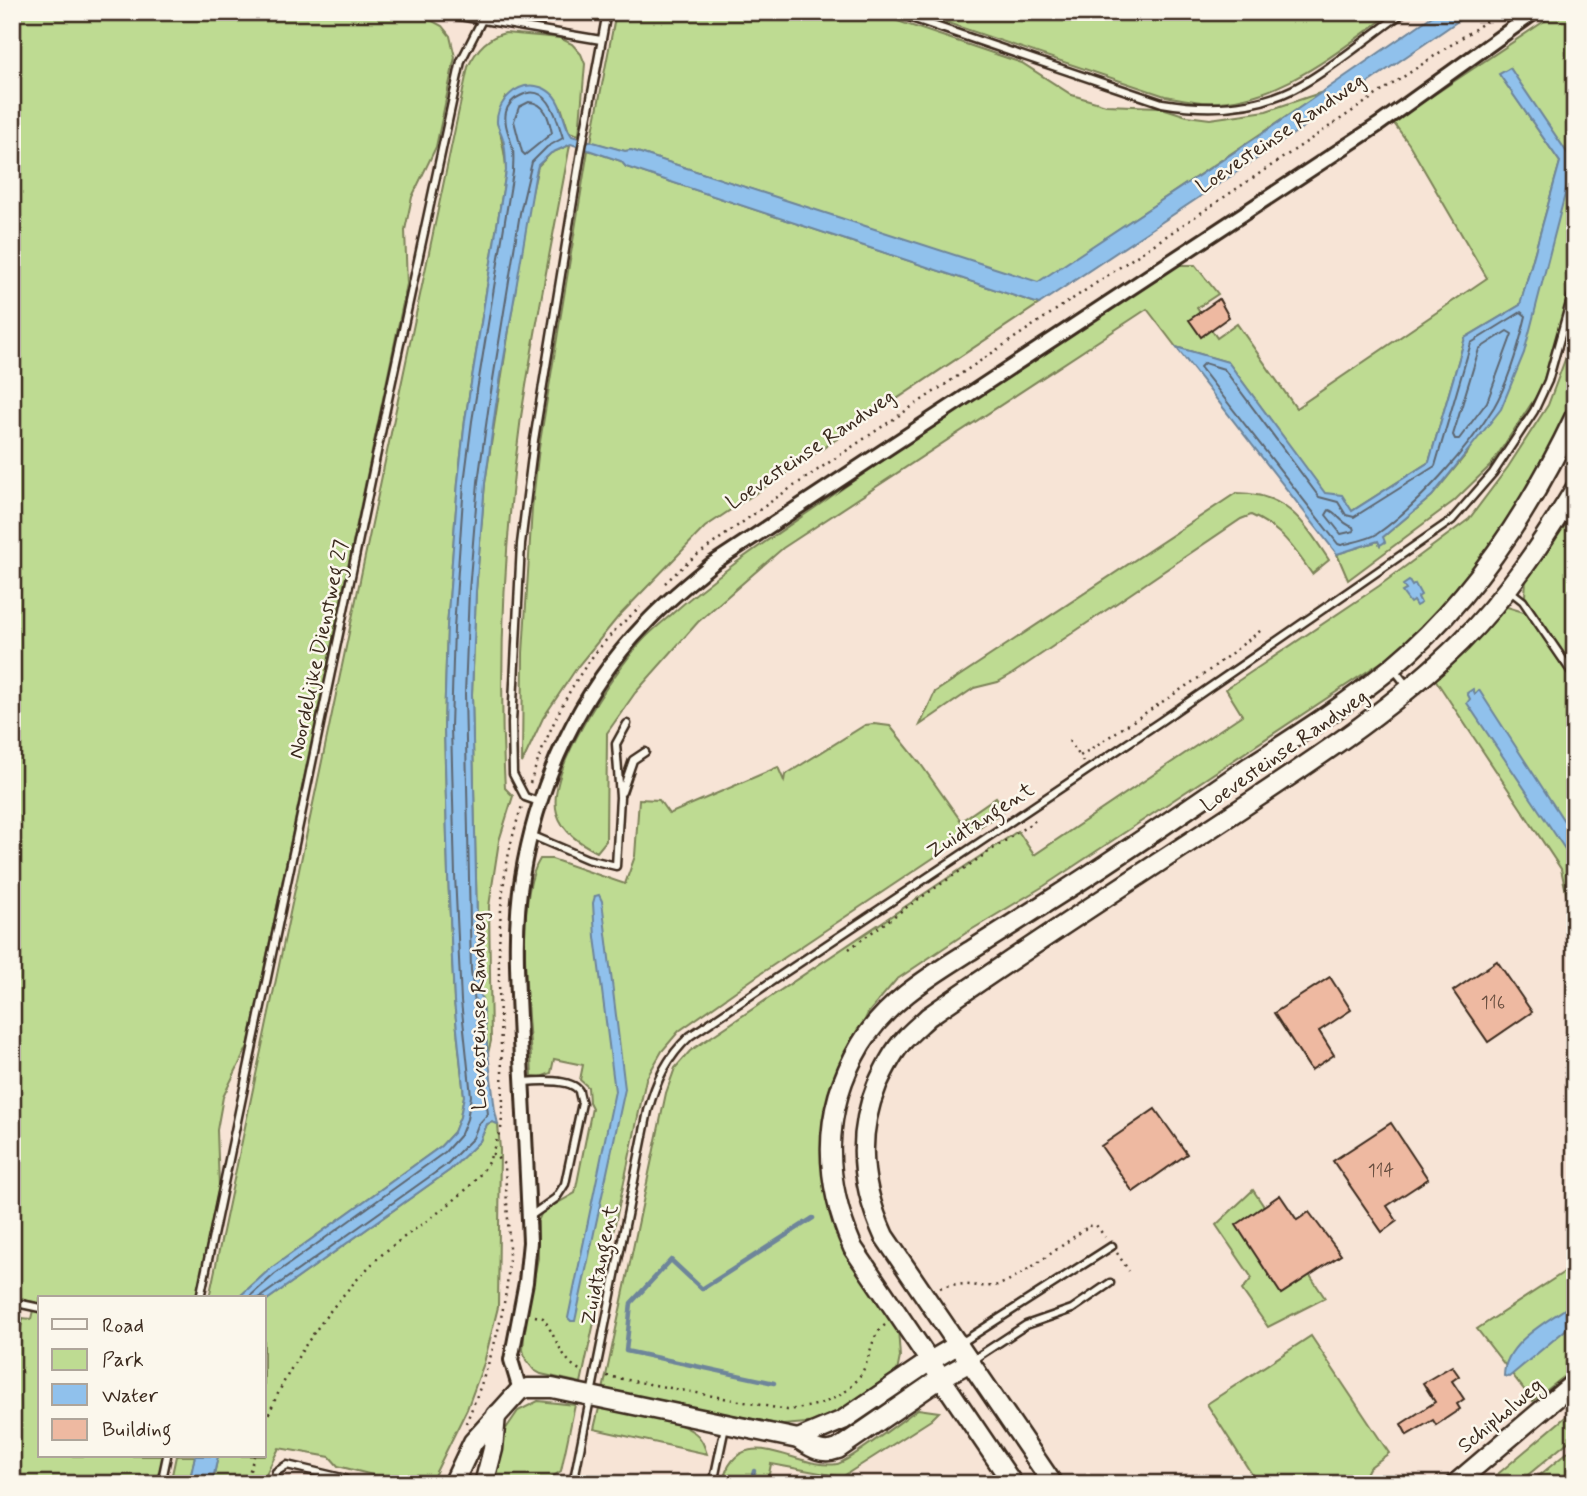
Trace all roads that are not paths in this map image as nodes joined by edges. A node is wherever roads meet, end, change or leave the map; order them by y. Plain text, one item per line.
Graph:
1 (435, 12) edge
2 (486, 12) edge
3 (607, 12) edge
4 (894, 12) edge
5 (1404, 12) edge
6 (1535, 12) edge
7 (480, 20) junction
8 (601, 40) junction
9 (1575, 285) edge
10 (1575, 416) edge
11 (1575, 489) edge
12 (1507, 589) junction
13 (1392, 667) junction
14 (1573, 674) edge
15 (1410, 689) junction
16 (627, 724) dead end
17 (645, 752) dead end
18 (620, 797) junction
19 (540, 802) junction
20 (531, 835) junction
21 (523, 1082) junction
22 (529, 1217) junction
23 (1112, 1246) dead end
24 (1110, 1283) dead end
25 (200, 1296) edge
26 (12, 1302) edge
27 (38, 1308) edge
28 (959, 1344) junction
29 (930, 1361) junction
30 (970, 1362) junction
31 (941, 1378) junction
32 (1575, 1382) edge
33 (520, 1390) junction
34 (591, 1396) junction
35 (496, 1415) junction
36 (726, 1425) junction
37 (799, 1439) junction
38 (167, 1458) edge
39 (162, 1484) edge
40 (274, 1484) edge
41 (352, 1484) edge
42 (453, 1484) edge
43 (484, 1484) edge
44 (573, 1484) edge
45 (713, 1484) edge
46 (1013, 1484) edge
47 (1053, 1484) edge
48 (1455, 1484) edge

1 - 7 lane
2 - 7 lane, Noordelijke Dienstweg 27
3 - 8 lane
4 - 5 lane
6 - 19 street, Loevesteinse Randweg
7 - 8 lane
7 - 25 lane, Noordelijke Dienstweg 27
8 - 19 lane
9 - 34 lane, Zuidtangent
10 - 13 street, Loevesteinse Randweg
11 - 12 street, Loevesteinse Randweg
12 - 14 lane
12 - 15 street, Loevesteinse Randweg
13 - 15 lane
13 - 29 street, Loevesteinse Randweg
15 - 28 street, Loevesteinse Randweg
16 - 18 lane
17 - 18 lane
18 - 20 lane
19 - 20 street, Loevesteinse Randweg
20 - 21 street, Loevesteinse Randweg
21 - 22 street, Loevesteinse Randweg
21 - 22 lane
22 - 33 street, Loevesteinse Randweg
23 - 28 lane
24 - 30 lane
26 - 27 lane
28 - 29 street
28 - 30 street, Loevesteinse Randweg
29 - 31 street, Loevesteinse Randweg
29 - 37 street
30 - 31 street
30 - 47 street, Loevesteinse Randweg
31 - 37 street
31 - 46 street, Loevesteinse Randweg
32 - 48 street, Schipholweg
33 - 34 street
33 - 35 street
34 - 36 street
34 - 44 lane, Zuidtangent
35 - 42 street
35 - 43 street
36 - 37 street
36 - 45 lane
38 - 39 lane
40 - 41 lane

